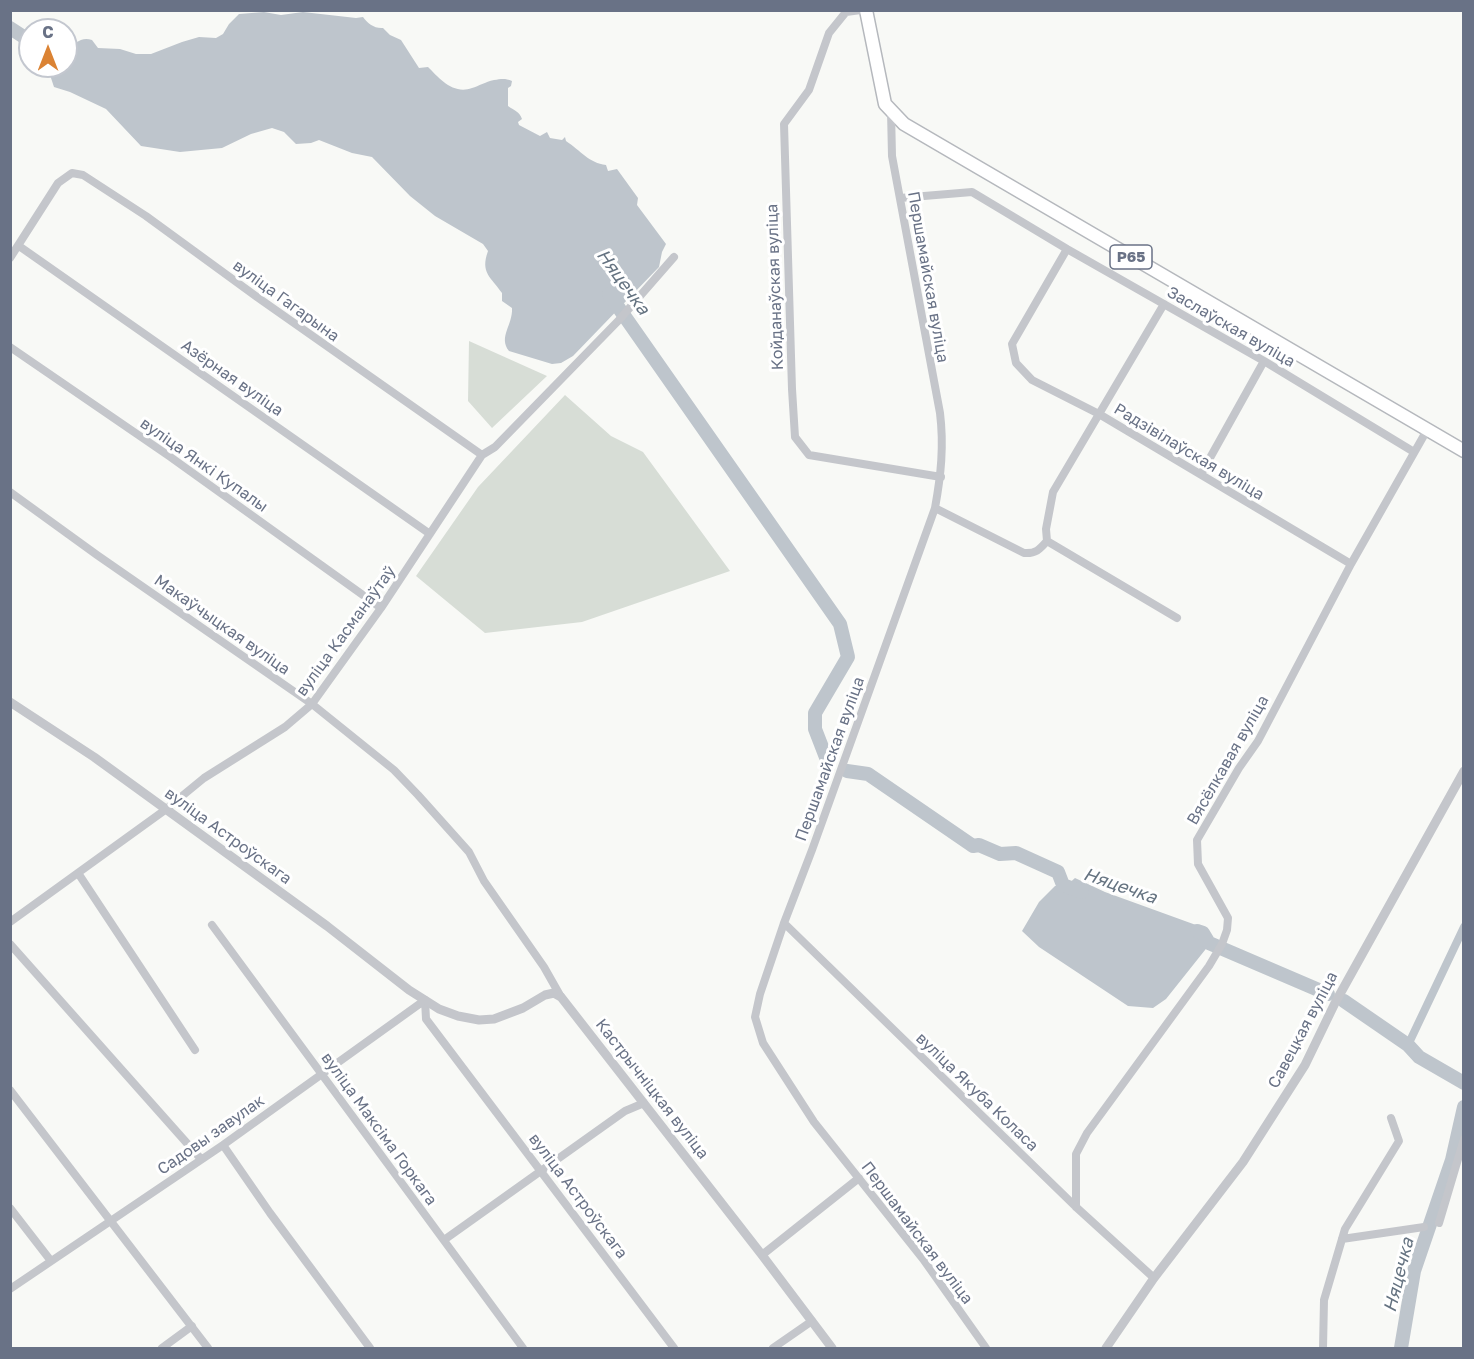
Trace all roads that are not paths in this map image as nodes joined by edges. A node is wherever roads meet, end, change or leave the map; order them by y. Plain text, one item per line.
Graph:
1 (861, 10) edge
2 (866, 10) edge
3 (891, 111) junction
4 (900, 198) junction
5 (19, 246) junction
6 (1067, 249) junction
7 (674, 257) dead end
8 (10, 258) edge
9 (1164, 304) junction
10 (10, 347) edge
11 (1264, 361) junction
12 (1099, 414) junction
13 (1427, 430) junction
14 (1464, 451) edge
15 (1414, 452) junction
16 (482, 455) junction
17 (1201, 474) junction
18 (941, 477) junction
19 (10, 492) edge
20 (935, 508) junction
21 (430, 534) junction
22 (1047, 541) junction
23 (1351, 564) junction
24 (381, 608) junction
25 (1177, 618) dead end
26 (10, 702) edge
27 (312, 704) junction
28 (1464, 771) edge
29 (165, 810) junction
30 (460, 841) joint
31 (78, 873) junction
32 (10, 922) edge
33 (784, 922) junction
34 (212, 926) dead end
35 (10, 944) edge
36 (561, 997) junction
37 (425, 1000) junction
38 (195, 1050) dead end
39 (323, 1074) junction
40 (10, 1090) edge
41 (644, 1103) junction
42 (1391, 1118) dead end
43 (1464, 1139) edge
44 (223, 1145) junction
45 (201, 1159) junction
46 (540, 1170) junction
47 (859, 1178) junction
48 (1076, 1207) junction
49 (10, 1208) edge
50 (111, 1220) junction
51 (1439, 1224) dead end
52 (1424, 1227) dead end
53 (1342, 1239) junction
54 (444, 1240) junction
55 (762, 1255) junction
56 (51, 1261) junction
57 (1154, 1278) junction
58 (10, 1289) edge
59 (812, 1321) junction
60 (192, 1326) junction
61 (162, 1348) edge
62 (208, 1348) edge
63 (370, 1348) edge
64 (523, 1348) edge
65 (674, 1348) edge
66 (774, 1348) edge
67 (832, 1348) edge
68 (986, 1348) edge
69 (1106, 1348) edge
70 (1323, 1348) edge

1 - 18 street, Койданаўская вуліца
2 - 3 main road, Р65
3 - 4 street, Першамайская вуліца
3 - 13 main road, Р65
4 - 6 street, Заслаўская вуліца
4 - 18 street, Першамайская вуліца
5 - 8 street
5 - 16 street, вуліца Гагарына
5 - 21 street, Азёрная вуліца
6 - 9 street, Заслаўская вуліца
6 - 12 street, Радзівілаўская вуліца
7 - 16 street, вуліца Касманаўтаў
9 - 11 street, Заслаўская вуліца
9 - 12 street
10 - 24 street, вуліца Янкі Купалы
11 - 15 street, Заслаўская вуліца
11 - 17 street
12 - 17 street, Радзівілаўская вуліца
12 - 22 street
13 - 14 main road, Р65
13 - 15 street, Вясёлкавая вуліца
15 - 23 street, Вясёлкавая вуліца
16 - 21 street, вуліца Касманаўтаў
17 - 23 street, Радзівілаўская вуліца
18 - 20 street, Першамайская вуліца
19 - 27 street, Макаўчыцкая вуліца
20 - 22 street
20 - 33 street, Першамайская вуліца
21 - 24 street, вуліца Касманаўтаў
22 - 25 street
23 - 48 street, Вясёлкавая вуліца
24 - 27 street, вуліца Касманаўтаў
26 - 29 street, вуліца Астроўскага
27 - 29 street, вуліца Касманаўтаў
27 - 30 street, Макаўчыцкая вуліца
28 - 57 street, Савецкая вуліца
29 - 31 street, вуліца Касманаўтаў
29 - 37 street, вуліца Астроўскага
30 - 36 street, Кастрычніцкая вуліца
31 - 32 street, вуліца Касманаўтаў
31 - 38 street
33 - 47 street, Першамайская вуліца
33 - 48 street, вуліца Якуба Коласа
34 - 39 street, вуліца Максіма Горкага
35 - 45 street
36 - 37 street, вуліца Астроўскага
36 - 41 street, Кастрычніцкая вуліца
37 - 39 street, Садовы завулак
37 - 46 street, вуліца Астроўскага
39 - 44 street, Садовы завулак
39 - 54 street, вуліца Максіма Горкага
40 - 50 street
41 - 46 street
41 - 55 street, Кастрычніцкая вуліца
42 - 53 street
43 - 51 street
44 - 45 street, Садовы завулак
44 - 63 street
45 - 50 street, Садовы завулак
46 - 54 street
46 - 65 street, вуліца Астроўскага
47 - 55 street
47 - 68 street, Першамайская вуліца
48 - 57 street, вуліца Якуба Коласа
49 - 56 street
50 - 56 street, Садовы завулак
50 - 60 street
52 - 53 street
53 - 70 street
54 - 64 street, вуліца Максіма Горкага
55 - 59 street, Кастрычніцкая вуліца
56 - 58 street, Садовы завулак
57 - 69 street, Савецкая вуліца
59 - 66 street
59 - 67 street, Кастрычніцкая вуліца
60 - 61 street
60 - 62 street

